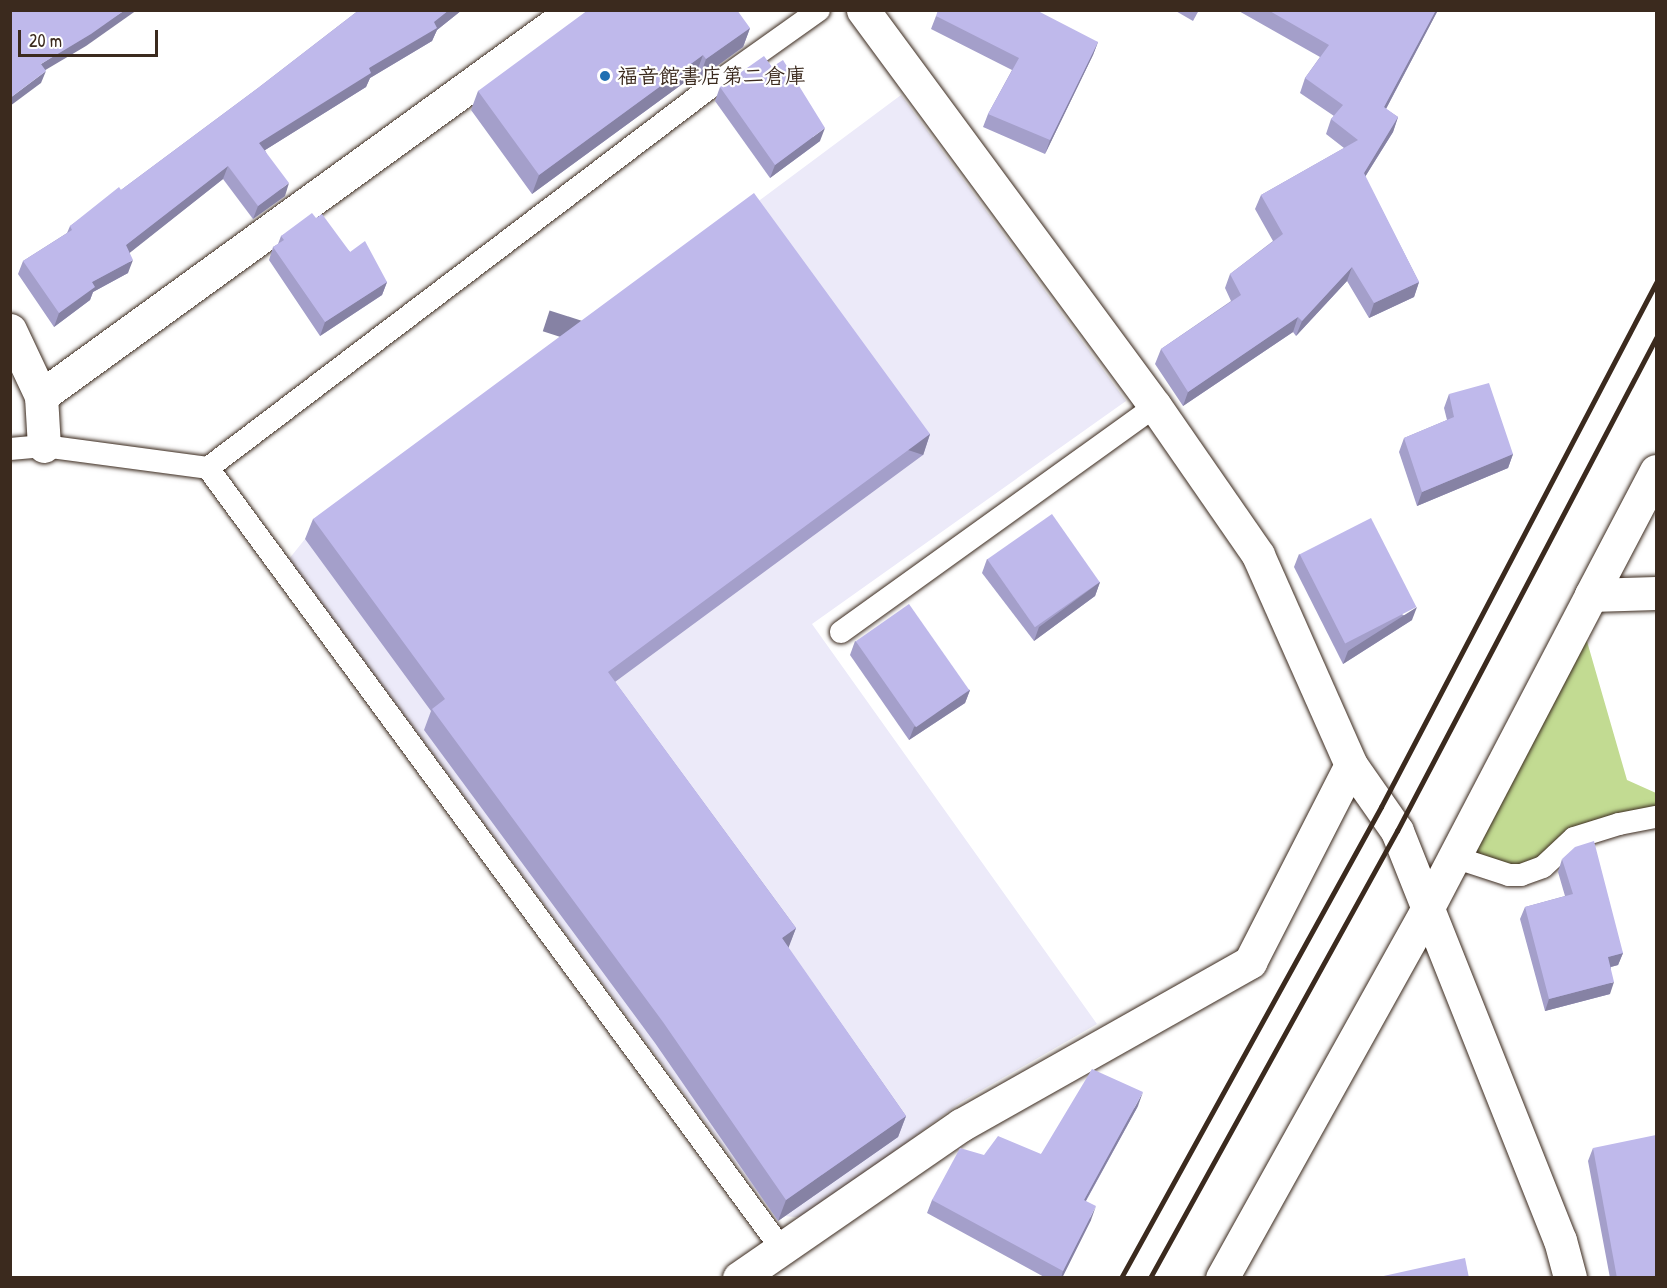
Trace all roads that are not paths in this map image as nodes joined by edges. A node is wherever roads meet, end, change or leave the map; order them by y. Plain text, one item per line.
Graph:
1 (574, 10) edge
2 (819, 10) edge
3 (863, 10) edge
4 (10, 330) edge
5 (41, 396) junction
6 (1155, 406) junction
7 (44, 446) junction
8 (10, 449) edge
9 (208, 468) junction
10 (1656, 471) edge
11 (1656, 593) edge
12 (1591, 595) junction
13 (841, 632) dead end
14 (1351, 765) junction
15 (1656, 817) edge
16 (1454, 857) junction
17 (1426, 911) junction
18 (781, 1248) junction
19 (739, 1278) edge
20 (1222, 1278) edge
21 (1570, 1278) edge

1 - 5 street
2 - 9 lane
3 - 6 street
4 - 5 street
5 - 7 street
6 - 13 lane
6 - 14 street
7 - 8 lane
7 - 9 lane
9 - 18 lane
10 - 12 street
11 - 12 street
12 - 16 street
14 - 17 street
14 - 18 street
15 - 16 lane
16 - 17 street
17 - 20 street
17 - 21 street
18 - 19 street

